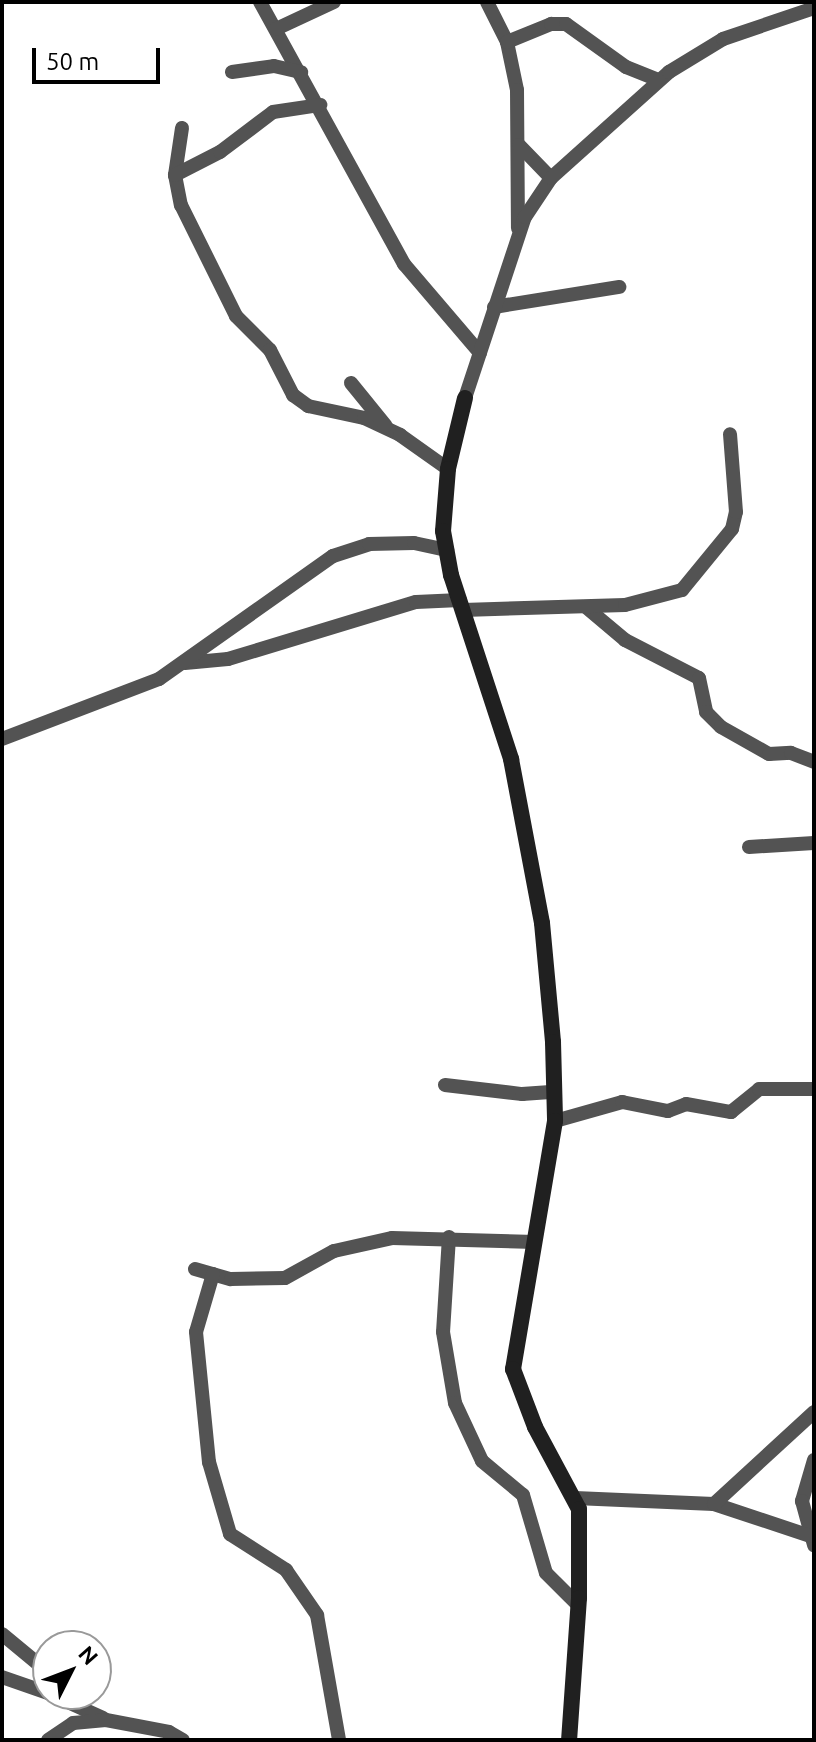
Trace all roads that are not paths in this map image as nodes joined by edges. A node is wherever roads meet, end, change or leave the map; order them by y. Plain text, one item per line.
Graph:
1 (260, 2) edge
2 (334, 2) edge
3 (487, 2) edge
4 (814, 8) edge
5 (276, 29) junction
6 (507, 42) junction
7 (232, 72) dead end
8 (301, 72) junction
9 (658, 80) junction
10 (320, 105) junction
11 (182, 128) dead end
12 (519, 145) junction
13 (175, 175) junction
14 (551, 178) junction
15 (518, 234) junction
16 (619, 287) dead end
17 (494, 307) junction
18 (480, 353) junction
19 (351, 383) dead end
20 (465, 398) joint
21 (389, 429) junction
22 (730, 434) dead end
23 (448, 469) junction
24 (447, 550) junction
25 (461, 605) junction
26 (587, 608) junction
27 (183, 663) junction
28 (2, 739) edge
29 (814, 762) edge
30 (814, 843) edge
31 (749, 847) dead end
32 (445, 1085) dead end
33 (814, 1089) edge
34 (554, 1092) junction
35 (555, 1121) junction
36 (449, 1237) junction
37 (535, 1242) junction
38 (195, 1269) dead end
39 (213, 1274) junction
40 (814, 1412) edge
41 (814, 1460) edge
42 (575, 1498) junction
43 (714, 1504) junction
44 (812, 1541) edge
45 (578, 1605) junction
46 (2, 1634) edge
47 (32, 1659) edge
48 (2, 1677) edge
49 (32, 1688) edge
50 (89, 1710) edge
51 (107, 1720) junction
52 (184, 1739) edge
53 (48, 1740) edge
54 (339, 1740) edge
55 (569, 1740) edge

1 - 5 street
2 - 5 street
3 - 6 street
4 - 9 street
5 - 8 street
6 - 9 street
6 - 12 street
7 - 8 street
8 - 10 street
9 - 14 street
10 - 13 street
10 - 18 street
11 - 13 street
12 - 14 street
12 - 15 street
13 - 21 street
14 - 15 street
15 - 17 street
16 - 17 street
17 - 18 street
18 - 20 street
19 - 21 street
20 - 23 street
21 - 23 street
22 - 26 street
23 - 24 street
24 - 25 street
24 - 27 street
25 - 26 street
25 - 27 street
25 - 34 street
26 - 29 street
27 - 28 street
30 - 31 street
32 - 34 street
33 - 35 street
34 - 35 street
35 - 37 street
36 - 37 street
36 - 39 street
36 - 45 street
37 - 42 street
38 - 39 street
39 - 54 street
40 - 43 street
41 - 44 street
42 - 43 street
42 - 45 street
43 - 44 street
45 - 55 street
46 - 47 street
48 - 49 street
50 - 51 street
51 - 52 street
51 - 53 street

